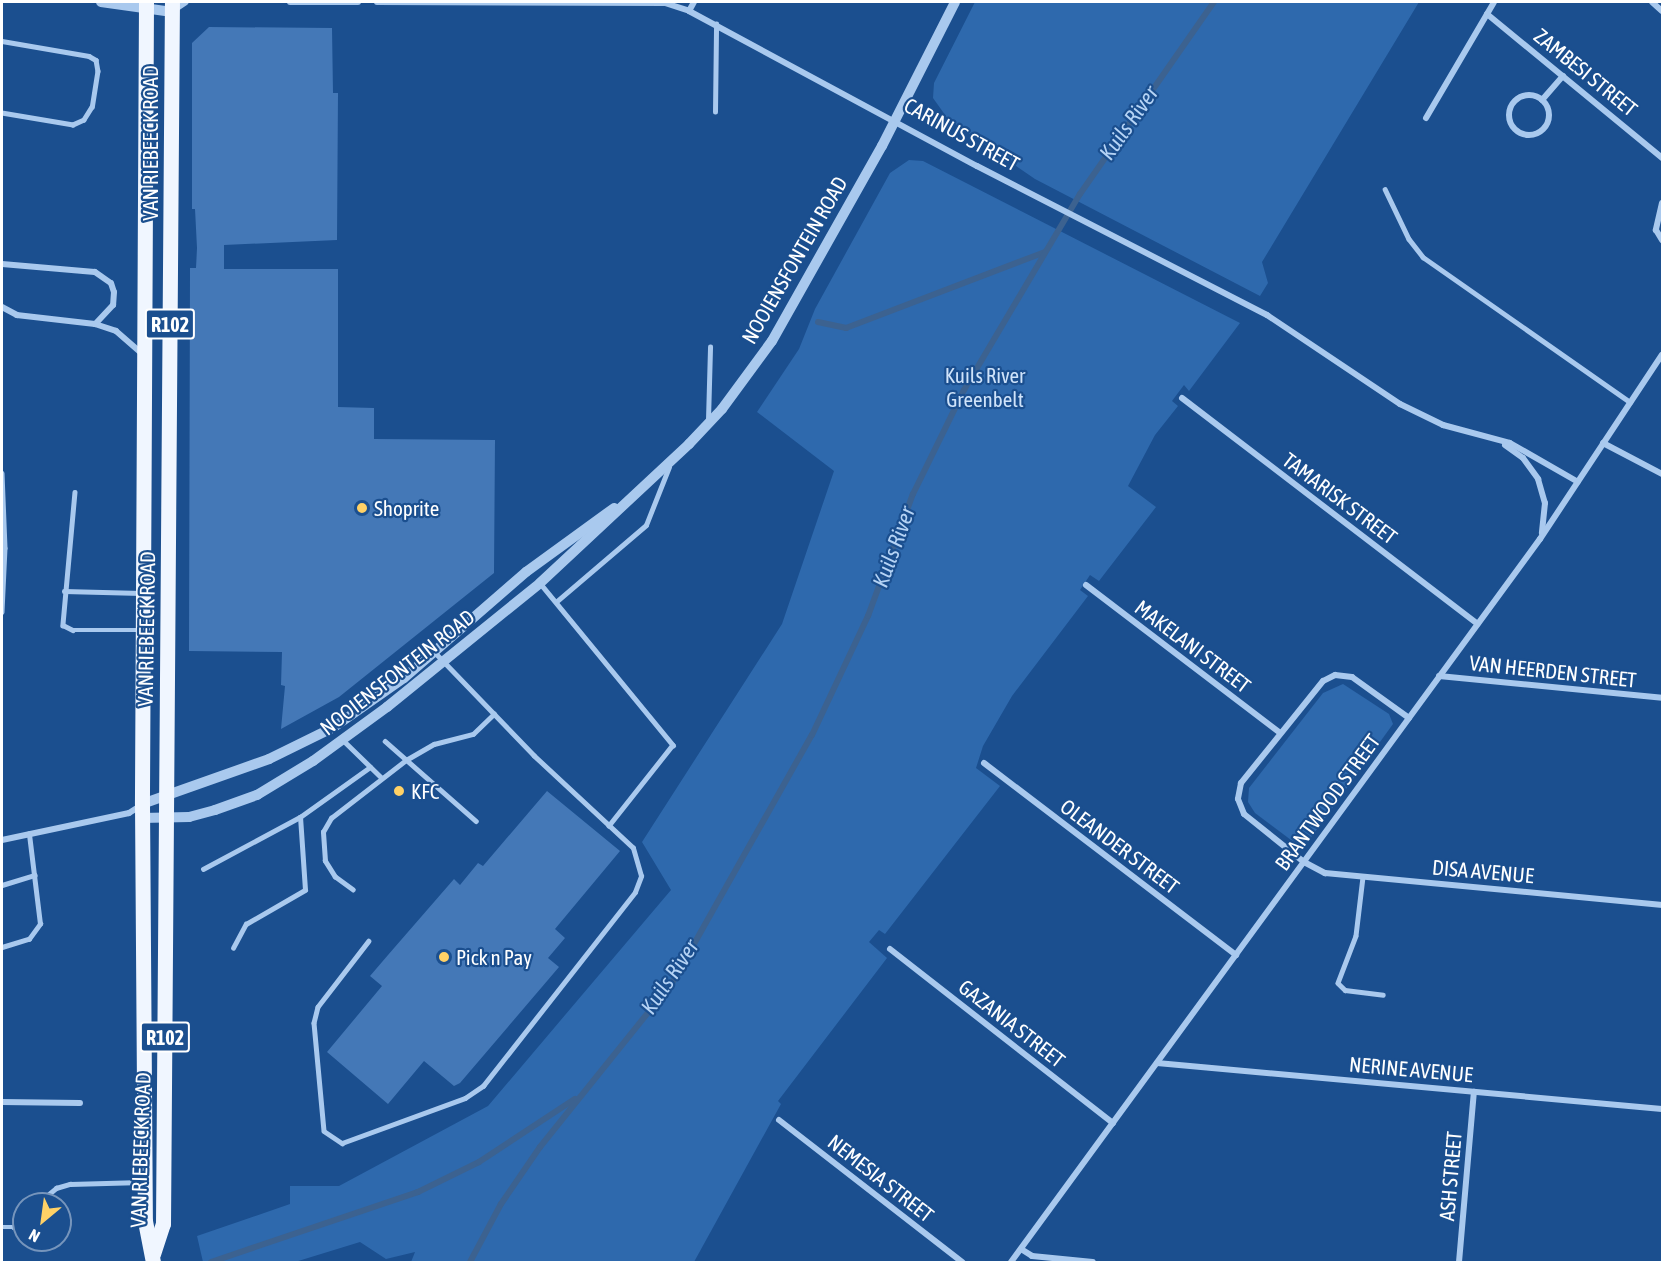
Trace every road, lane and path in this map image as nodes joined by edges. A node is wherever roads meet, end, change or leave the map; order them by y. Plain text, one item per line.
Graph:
1 (101, 2) edge
2 (186, 2) edge
3 (290, 2) edge
4 (358, 2) edge
5 (377, 2) edge
6 (694, 2) edge
7 (955, 2) edge
8 (1494, 2) edge
9 (1652, 2) edge
10 (587, 3) edge
11 (146, 5) edge
12 (172, 7) edge
13 (690, 11) junction
14 (1662, 11) edge
15 (1487, 14) junction
16 (716, 24) junction
17 (2, 41) edge
18 (1563, 76) junction
19 (1542, 100) junction
20 (715, 112) dead end
21 (2, 113) edge
22 (1426, 118) dead end
23 (895, 120) junction
24 (1662, 158) edge
25 (1385, 189) dead end
26 (1662, 203) edge
27 (1662, 240) edge
28 (2, 264) edge
29 (2, 307) edge
30 (95, 324) junction
31 (710, 347) dead end
32 (1662, 355) edge
33 (144, 357) junction
34 (1182, 398) dead end
35 (1630, 402) junction
36 (708, 424) junction
37 (1489, 439) junction
38 (1603, 443) junction
39 (671, 461) junction
40 (2, 473) edge
41 (1662, 474) edge
42 (1578, 482) junction
43 (75, 492) dead end
44 (621, 504) junction
45 (1540, 539) junction
46 (540, 583) junction
47 (1086, 585) dead end
48 (64, 591) junction
49 (141, 592) junction
50 (556, 602) junction
51 (2, 612) edge
52 (1478, 624) junction
53 (141, 630) junction
54 (434, 652) junction
55 (444, 663) junction
56 (1439, 676) junction
57 (1662, 698) edge
58 (494, 714) junction
59 (1409, 718) junction
60 (1280, 733) junction
61 (343, 740) junction
62 (385, 741) dead end
63 (406, 760) junction
64 (984, 763) dead end
65 (370, 767) junction
66 (382, 778) junction
67 (166, 793) junction
68 (138, 812) junction
69 (300, 817) junction
70 (167, 819) junction
71 (476, 820) dead end
72 (609, 826) junction
73 (29, 834) junction
74 (2, 840) edge
75 (1304, 862) junction
76 (202, 869) dead end
77 (34, 875) junction
78 (1363, 877) junction
79 (2, 885) edge
80 (353, 890) dead end
81 (1662, 905) edge
82 (369, 940) dead end
83 (2, 947) edge
84 (233, 948) dead end
85 (890, 949) dead end
86 (1236, 955) junction
87 (1383, 995) dead end
88 (1157, 1063) junction
89 (1474, 1092) junction
90 (2, 1102) edge
91 (80, 1103) dead end
92 (1662, 1109) edge
93 (779, 1120) dead end
94 (1113, 1123) junction
95 (145, 1182) junction
96 (51, 1192) edge
97 (1021, 1249) junction
98 (153, 1258) edge
99 (962, 1263) edge
100 (1011, 1263) edge
101 (1093, 1263) edge
102 (1459, 1263) edge

1 - 11 street
2 - 12 street
3 - 4 street
5 - 10 street, CARINUS STREET
6 - 13 street
7 - 23 street, NOOIENSFONTEIN ROAD
8 - 15 street
9 - 14 street
10 - 13 street, CARINUS STREET
11 - 12 street
11 - 33 main road, VAN RIEBEECK ROAD / R102
12 - 67 main road, VAN RIEBEECK ROAD / R102
13 - 16 street, CARINUS STREET
15 - 18 street, ZAMBESI STREET
15 - 22 street
16 - 20 lane
16 - 23 street, CARINUS STREET
17 - 21 lane
18 - 19 street
18 - 24 street, ZAMBESI STREET
19 - 19 street
23 - 36 street, NOOIENSFONTEIN ROAD
23 - 37 street, CARINUS STREET
25 - 35 lane
26 - 27 street
28 - 30 street
29 - 30 street
30 - 33 street
31 - 36 lane
32 - 35 street, BRANTWOOD STREET
33 - 49 main road, VAN RIEBEECK ROAD / R102
34 - 52 street, TAMARISK STREET
35 - 38 street, BRANTWOOD STREET
36 - 39 street, NOOIENSFONTEIN ROAD
37 - 42 street, CARINUS STREET
37 - 45 street, CARINUS STREET
38 - 41 street
38 - 42 street, BRANTWOOD STREET
39 - 44 street, NOOIENSFONTEIN ROAD
39 - 50 lane
40 - 51 lane
42 - 45 street, BRANTWOOD STREET
43 - 48 lane
44 - 46 street, NOOIENSFONTEIN ROAD
44 - 54 street, NOOIENSFONTEIN ROAD
45 - 52 street, BRANTWOOD STREET
46 - 50 lane
46 - 55 street, NOOIENSFONTEIN ROAD
47 - 60 street, MAKELANI STREET
48 - 49 lane
48 - 53 lane
49 - 53 main road, VAN RIEBEECK ROAD / R102
50 - 72 lane
52 - 56 street, BRANTWOOD STREET
53 - 68 main road, VAN RIEBEECK ROAD / R102
54 - 55 lane
54 - 67 street, NOOIENSFONTEIN ROAD
55 - 58 lane
55 - 61 street, NOOIENSFONTEIN ROAD
56 - 57 street, VAN HEERDEN STREET
56 - 59 street, BRANTWOOD STREET
58 - 63 lane
58 - 72 lane
59 - 60 street
59 - 75 street, BRANTWOOD STREET
60 - 75 street
61 - 65 lane
61 - 70 street, NOOIENSFONTEIN ROAD
62 - 63 lane
63 - 66 lane
63 - 71 lane
64 - 86 street, OLEANDER STREET
65 - 66 lane
65 - 69 lane
66 - 80 lane
67 - 68 street, NOOIENSFONTEIN ROAD
67 - 70 main road, VAN RIEBEECK ROAD / R102
68 - 70 street, NOOIENSFONTEIN ROAD
68 - 73 street
68 - 95 main road, VAN RIEBEECK ROAD / R102
69 - 76 lane
69 - 84 lane
70 - 98 main road, VAN RIEBEECK ROAD / R102
72 - 82 lane
73 - 74 street
73 - 77 lane
75 - 78 street, DISA AVENUE
75 - 86 street, BRANTWOOD STREET
77 - 79 lane
77 - 83 lane
78 - 81 street, DISA AVENUE
78 - 87 lane
85 - 94 street, GAZANIA STREET
86 - 88 street, BRANTWOOD STREET
88 - 89 street, NERINE AVENUE
88 - 94 street, BRANTWOOD STREET
89 - 92 street, NERINE AVENUE
89 - 102 street, ASH STREET
90 - 91 street
93 - 99 street, NEMESIA STREET
94 - 97 street, BRANTWOOD STREET
95 - 96 lane
95 - 98 main road, VAN RIEBEECK ROAD / R102
97 - 100 street, BRANTWOOD STREET
97 - 101 street

